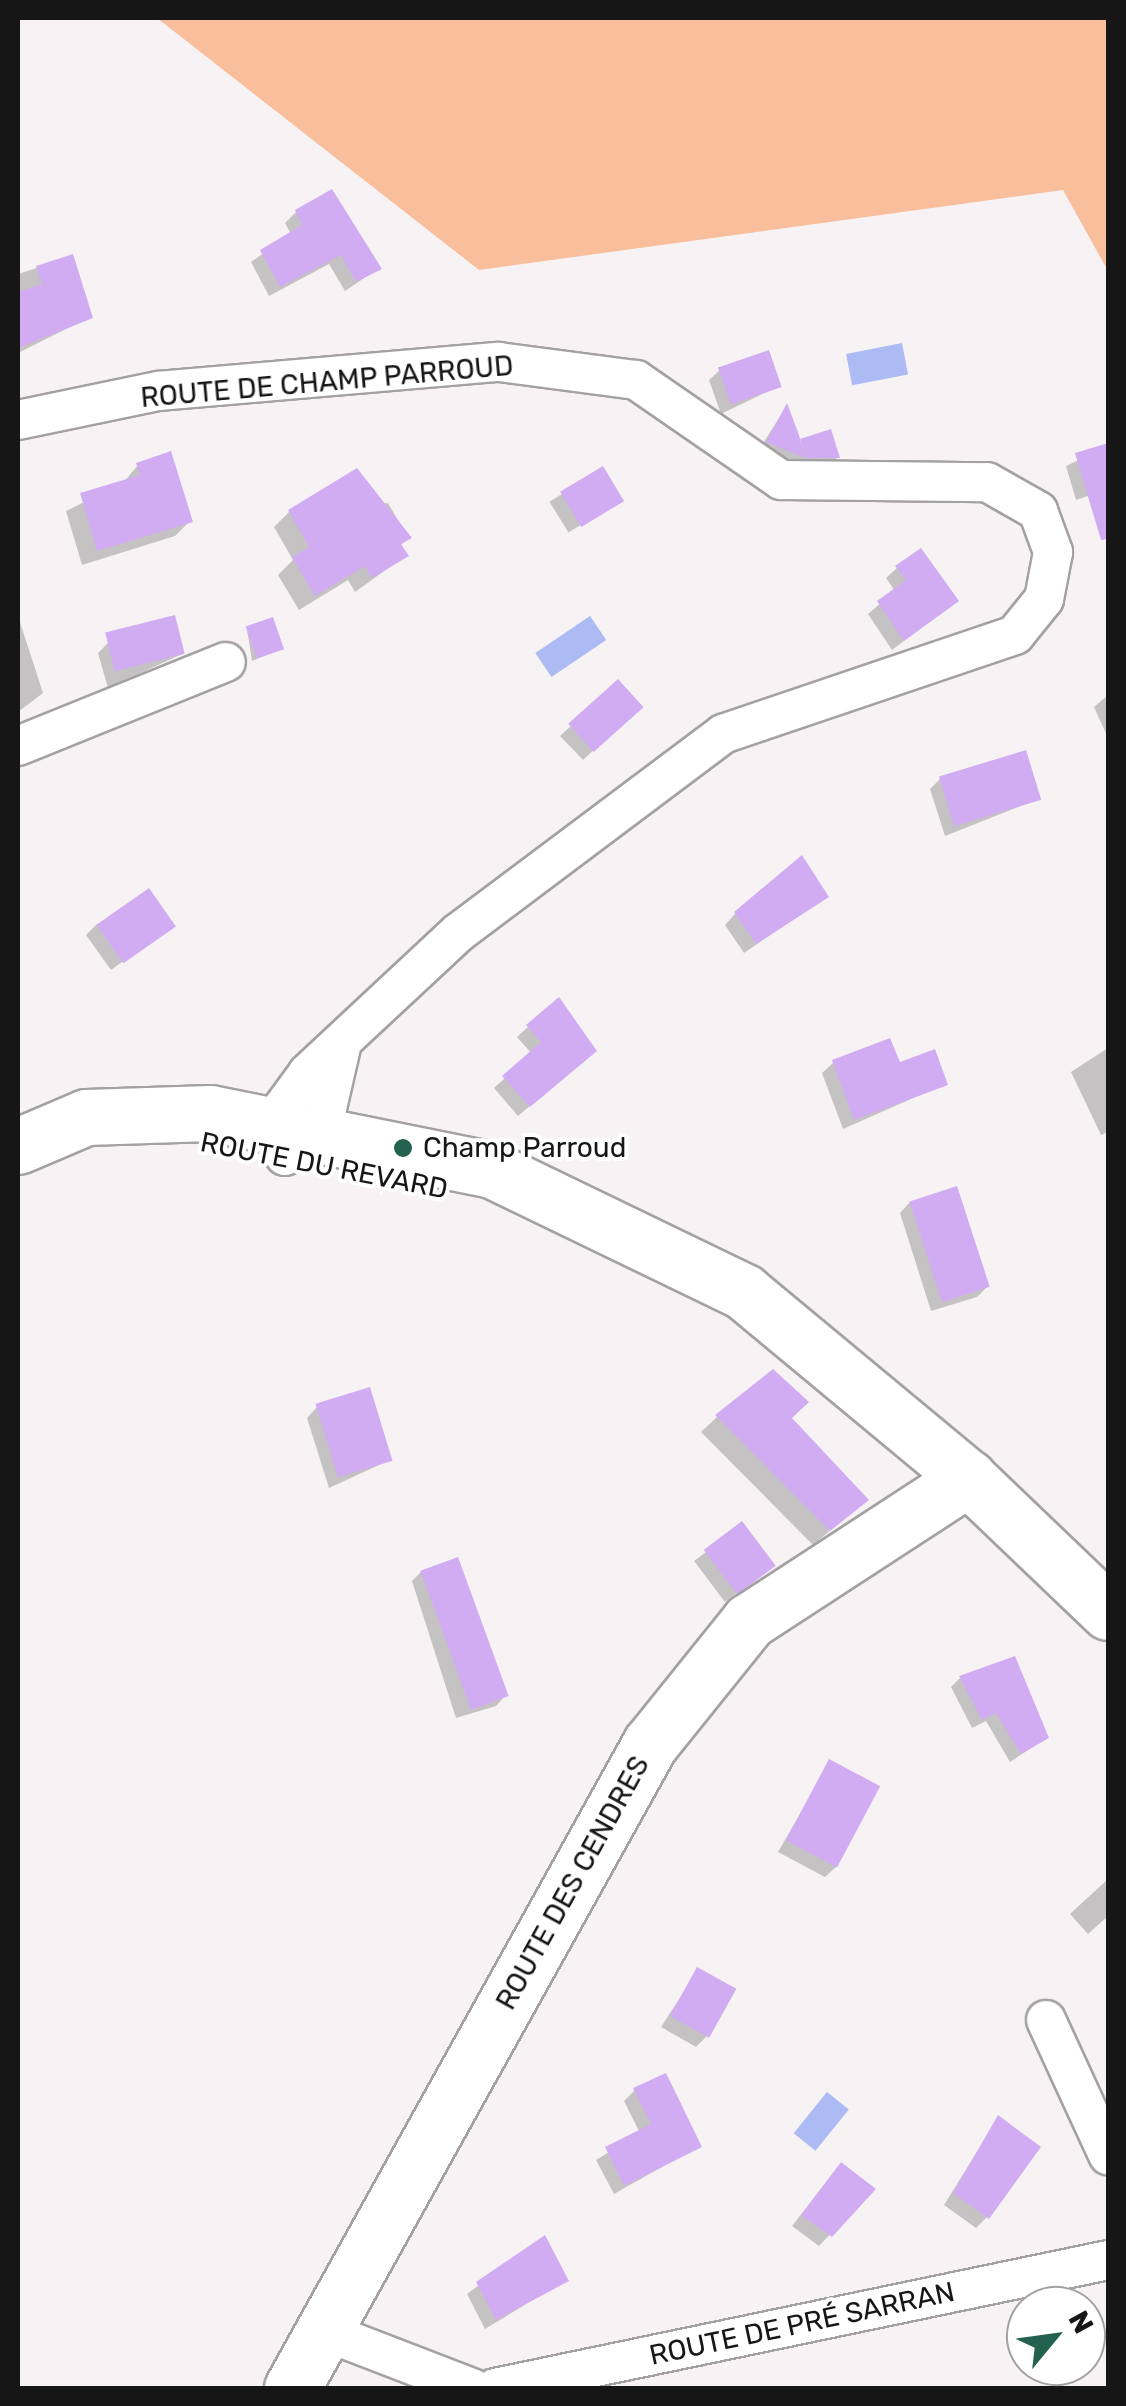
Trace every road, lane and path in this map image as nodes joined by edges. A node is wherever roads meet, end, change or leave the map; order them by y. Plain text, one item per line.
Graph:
1 (18, 420) edge
2 (226, 662) dead end
3 (18, 746) edge
4 (341, 1047) junction
5 (293, 1136) junction
6 (18, 1147) edge
7 (968, 1478) junction
8 (1108, 1612) edge
9 (1046, 2020) dead end
10 (1108, 2155) edge
11 (1108, 2260) edge
12 (324, 2331) junction
13 (292, 2388) edge
14 (472, 2388) edge
15 (496, 2388) edge

1 - 4 street, ROUTE DE CHAMP PARROUD
2 - 3 street
4 - 5 street
4 - 5 street, ROUTE DE CHAMP PARROUD
5 - 6 main road, ROUTE DU REVARD
5 - 7 main road, ROUTE DU REVARD
7 - 8 main road, ROUTE DU REVARD
7 - 12 main road, ROUTE DES CENDRES
9 - 10 street
11 - 15 street, ROUTE DE PRÉ SARRAN
12 - 13 main road, ROUTE DES CENDRES
12 - 14 street

